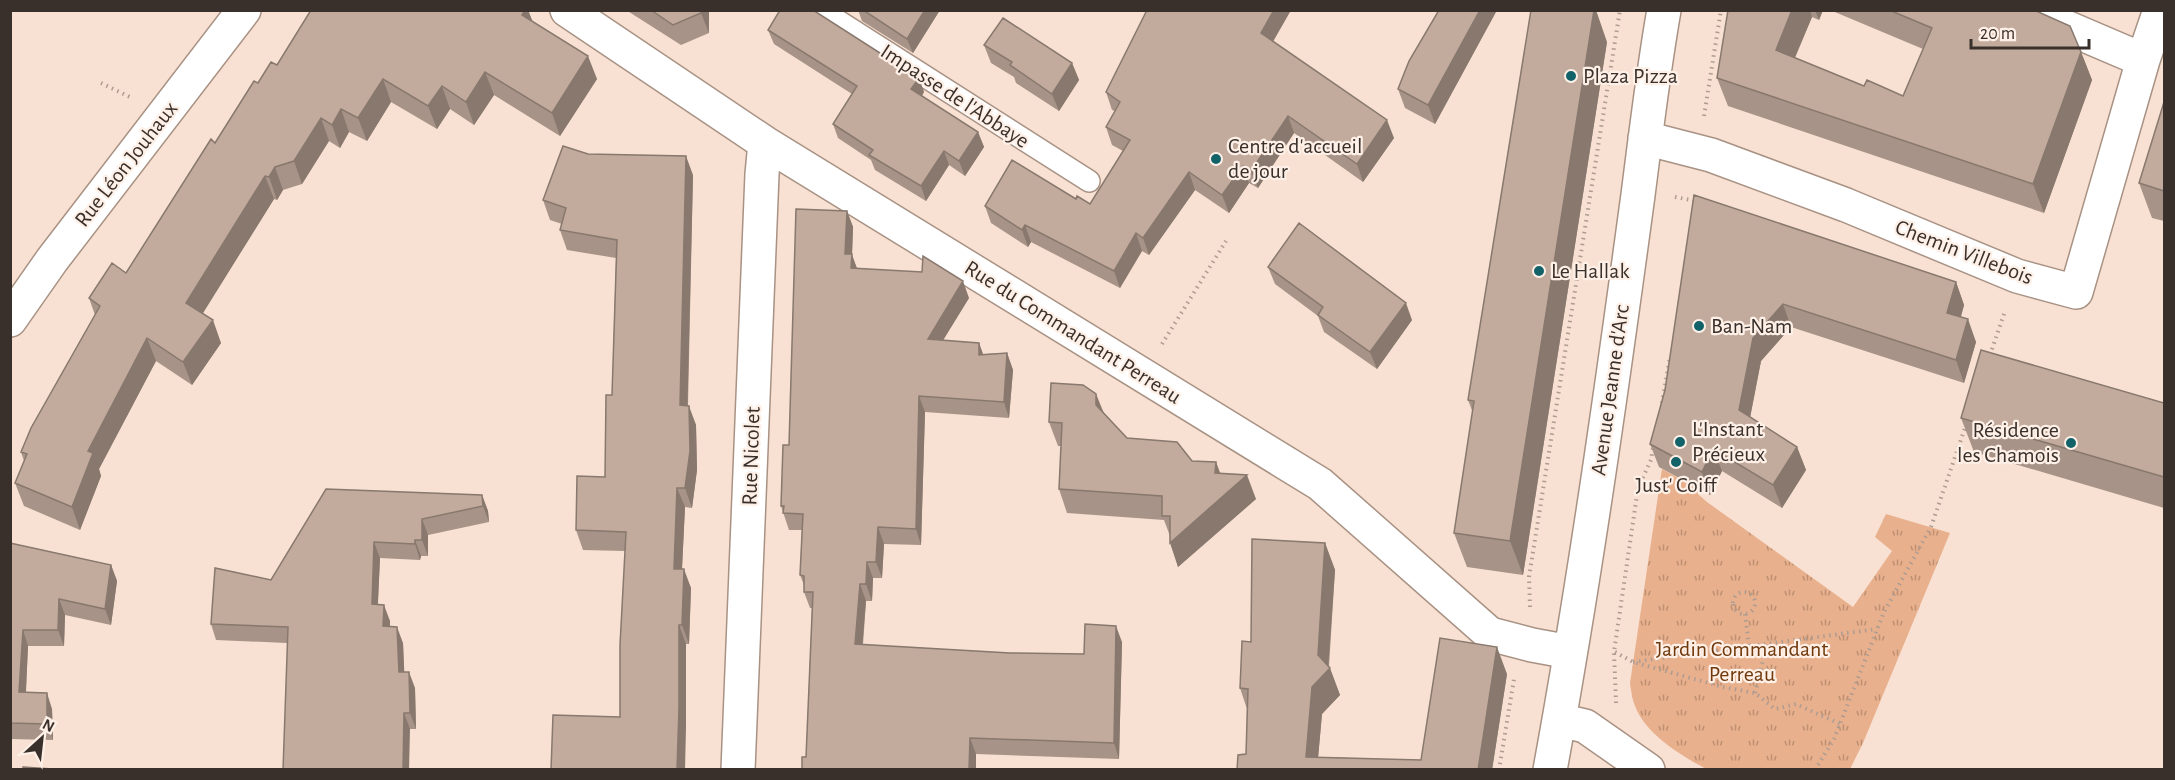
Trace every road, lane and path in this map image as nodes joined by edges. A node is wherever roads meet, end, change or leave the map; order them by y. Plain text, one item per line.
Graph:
1 (244, 10) edge
2 (567, 10) edge
3 (821, 10) edge
4 (1620, 10) edge
5 (1664, 10) edge
6 (1721, 10) edge
7 (2026, 10) edge
8 (2160, 10) edge
9 (2143, 60) junction
10 (101, 83) dead end
11 (130, 97) dead end
12 (1645, 138) junction
13 (765, 143) junction
14 (1698, 152) junction
15 (1089, 181) dead end
16 (1638, 194) junction
17 (1696, 201) junction
18 (1694, 212) edge
19 (1226, 241) dead end
20 (2017, 276) junction
21 (10, 320) edge
22 (1671, 354) edge
23 (1986, 366) edge
24 (1143, 375) junction
25 (1660, 413) edge
26 (1967, 421) edge
27 (1656, 437) edge
28 (1745, 614) junction
29 (1877, 628) junction
30 (1767, 643) junction
31 (1532, 645) junction
32 (1749, 646) junction
33 (1570, 652) junction
34 (1633, 662) junction
35 (1755, 693) junction
36 (1559, 720) junction
37 (1840, 724) junction
38 (738, 770) edge
39 (1499, 770) edge
40 (1550, 770) edge
41 (1648, 770) edge
42 (1815, 770) edge

1 - 21 street, Rue Léon Jouhaux
2 - 13 street, Rue du Commandant Perreau
3 - 15 lane, Impasse de l'Abbaye
4 - 31 path
5 - 12 street, Avenue Jeanne d'Arc
6 - 14 path
7 - 9 street
8 - 9 street, Chemin Villebois
9 - 20 street, Chemin Villebois
10 - 11 path
12 - 14 street, Chemin Villebois
12 - 16 street, Avenue Jeanne d'Arc
13 - 24 street, Rue du Commandant Perreau
13 - 38 street, Rue Nicolet
14 - 17 path
14 - 20 street, Chemin Villebois
16 - 17 path
16 - 33 street, Avenue Jeanne d'Arc
17 - 18 path
19 - 24 path
20 - 23 path
22 - 25 path
24 - 31 street, Rue du Commandant Perreau
26 - 29 path
27 - 34 path
28 - 28 path
28 - 32 path
29 - 30 path
29 - 37 path
30 - 32 path
30 - 35 path
31 - 33 street, Rue du Commandant Perreau
31 - 39 path
32 - 34 path
33 - 36 street, Avenue Jeanne d'Arc
34 - 35 path
35 - 37 path
36 - 40 street, Avenue Jeanne d'Arc
36 - 41 street
37 - 42 path

